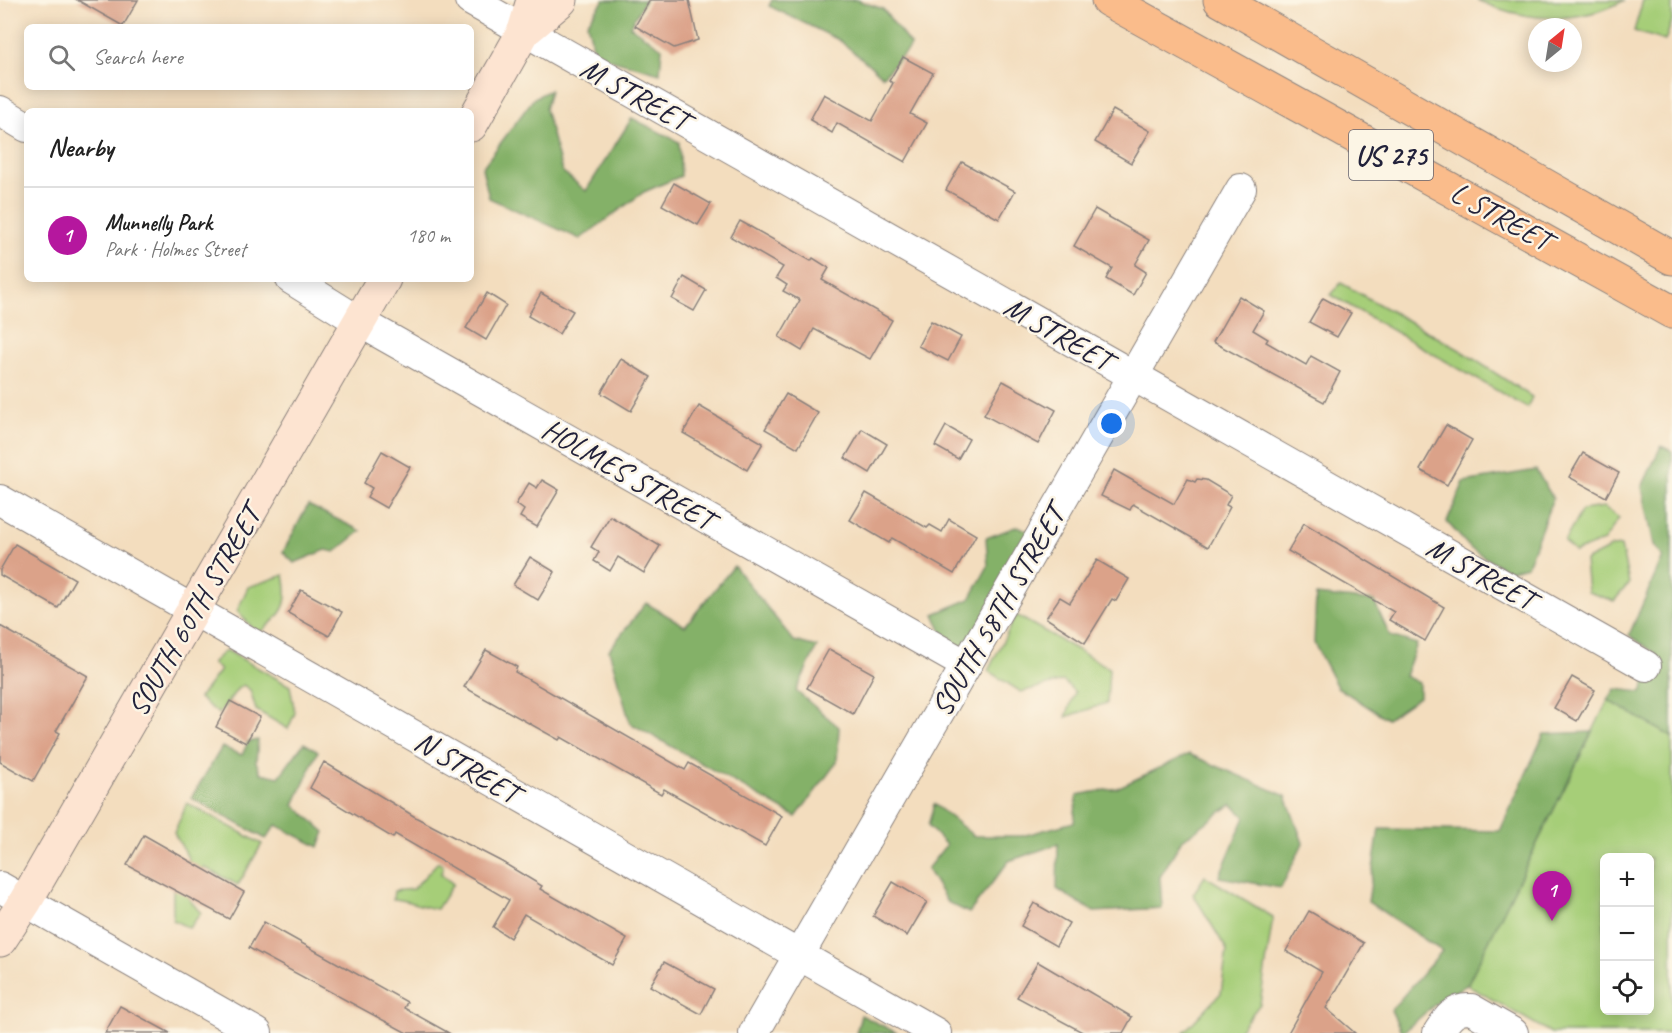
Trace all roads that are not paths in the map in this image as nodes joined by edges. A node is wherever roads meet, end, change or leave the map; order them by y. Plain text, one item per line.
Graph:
1 (470, 0) edge
2 (533, 0) edge
3 (561, 0) edge
4 (1108, 0) edge
5 (1220, 0) edge
6 (1263, 0) edge
7 (524, 31) junction
8 (0, 111) edge
9 (474, 120) edge
10 (1429, 120) junction
11 (24, 125) edge
12 (1241, 189) dead end
13 (1672, 258) edge
14 (296, 282) edge
15 (382, 282) edge
16 (1672, 312) edge
17 (360, 322) junction
18 (1133, 376) junction
19 (0, 500) edge
20 (192, 611) junction
21 (966, 665) junction
22 (1646, 666) dead end
23 (13, 894) edge
24 (0, 940) edge
25 (799, 956) junction
26 (257, 1033) edge
27 (754, 1033) edge
28 (936, 1033) edge
29 (1438, 1033) edge
30 (1513, 1033) edge

1 - 7 street, M STREET
2 - 7 main road
3 - 7 main road
4 - 16 main road, L STREET / US 275
5 - 10 main road, L STREET / US 275
6 - 10 main road
7 - 9 main road
7 - 18 street, M STREET
8 - 11 street
10 - 13 main road, L STREET / US 275
12 - 18 street, SOUTH 58TH STREET
14 - 17 street, HOLMES STREET
15 - 17 main road, SOUTH 60TH STREET
17 - 20 main road, SOUTH 60TH STREET
17 - 21 street, HOLMES STREET
18 - 21 street, SOUTH 58TH STREET
18 - 22 street, M STREET
19 - 20 street, N STREET
20 - 23 main road, SOUTH 60TH STREET
20 - 25 street, N STREET
21 - 25 street, SOUTH 58TH STREET
23 - 24 main road, SOUTH 60TH STREET
23 - 26 street
25 - 27 street, SOUTH 58TH STREET
25 - 28 street, N STREET
29 - 30 street

